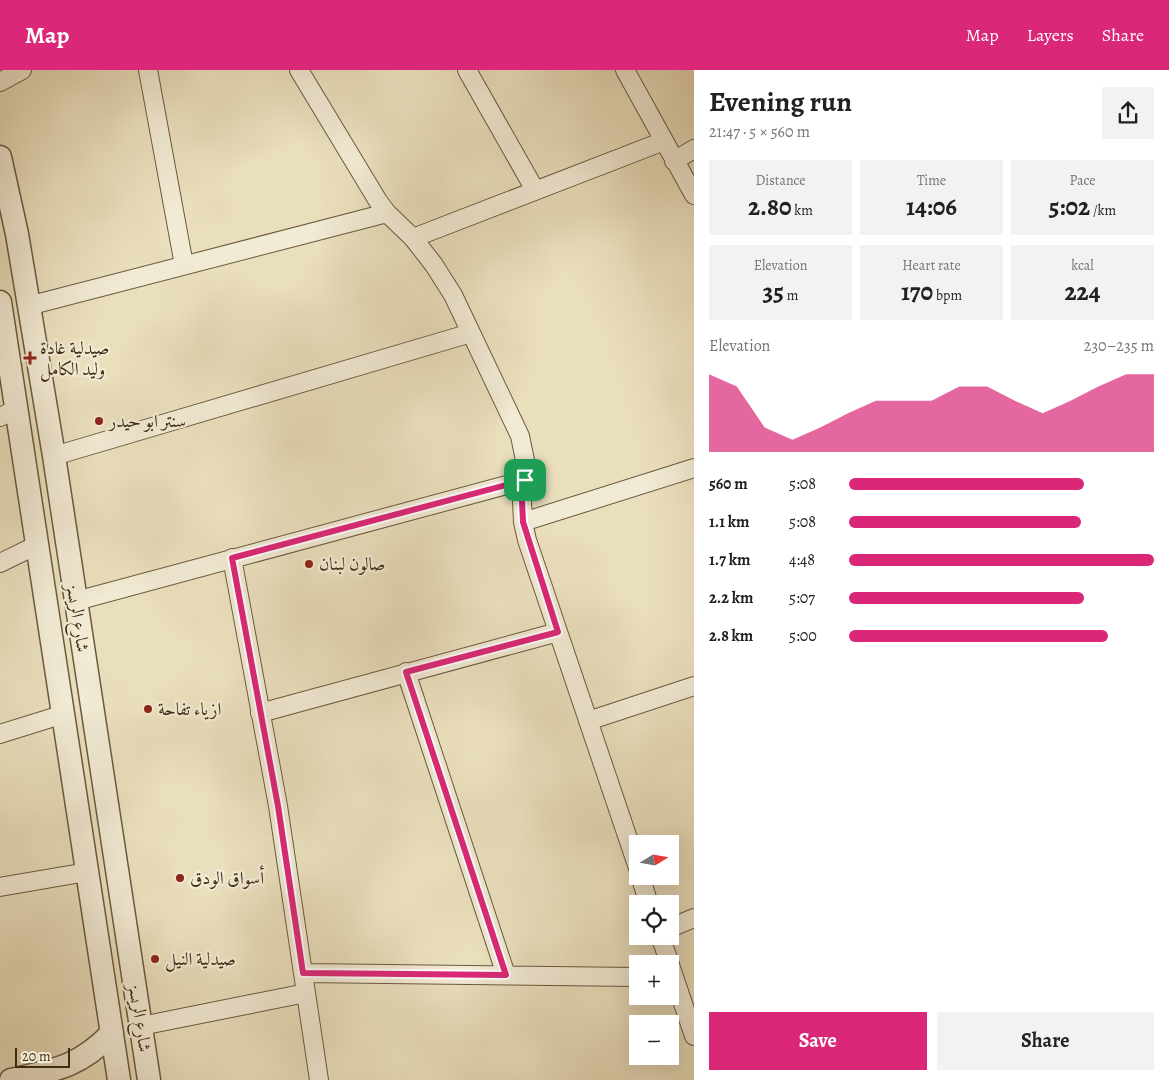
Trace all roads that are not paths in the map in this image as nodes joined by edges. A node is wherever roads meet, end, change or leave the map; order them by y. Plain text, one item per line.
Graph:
1 (22, 70) edge
2 (148, 70) edge
3 (299, 70) edge
4 (467, 70) edge
5 (625, 70) edge
6 (0, 82) edge
7 (664, 141) junction
8 (694, 149) edge
9 (0, 157) edge
10 (674, 161) junction
11 (535, 190) junction
12 (694, 196) edge
13 (387, 212) junction
14 (413, 238) junction
15 (184, 265) junction
16 (0, 302) edge
17 (28, 306) junction
18 (471, 333) junction
19 (8, 413) edge
20 (54, 456) junction
21 (694, 468) edge
22 (525, 480) junction
23 (523, 522) junction
24 (37, 544) junction
25 (232, 558) junction
26 (0, 563) edge
27 (76, 600) junction
28 (558, 632) junction
29 (406, 672) junction
30 (694, 686) edge
31 (260, 713) junction
32 (64, 714) junction
33 (588, 721) junction
34 (0, 734) edge
35 (107, 803) junction
36 (78, 812) junction
37 (629, 842) edge
38 (87, 872) junction
39 (0, 887) edge
40 (694, 918) edge
41 (679, 924) edge
42 (303, 973) junction
43 (506, 975) junction
44 (629, 977) edge
45 (306, 993) junction
46 (679, 994) edge
47 (141, 1026) junction
48 (112, 1032) junction
49 (694, 1036) edge
50 (11, 1080) edge
51 (119, 1080) edge
52 (149, 1080) edge
53 (319, 1080) edge

1 - 6 street
2 - 15 street
3 - 13 street
4 - 11 street
5 - 7 street
7 - 10 street
7 - 11 street
8 - 10 street
9 - 17 street, شارع الريسز
10 - 12 street
11 - 14 street
13 - 14 street
13 - 15 street
14 - 18 street
15 - 17 street
16 - 19 street, شارع الريسز
17 - 20 street, شارع الريسز
18 - 20 street
18 - 22 street
19 - 24 street, شارع الريسز
20 - 27 street, شارع الريسز
21 - 23 street
22 - 23 street
22 - 25 street
23 - 28 street
24 - 26 street
24 - 32 street, شارع الريسز
25 - 27 street
25 - 31 street
27 - 35 street, شارع الريسز
28 - 29 street
28 - 33 street
29 - 31 street
29 - 43 street
30 - 33 street
31 - 42 street
32 - 34 street
32 - 36 street, شارع الريسز
33 - 37 street
35 - 36 street
35 - 47 street, شارع الريسز
36 - 38 street, شارع الريسز
38 - 39 street
38 - 48 street, شارع الريسز
40 - 41 street
42 - 43 street
42 - 45 street
43 - 44 street
45 - 47 street
45 - 53 street
46 - 49 street
47 - 52 street, شارع الريسز
48 - 50 street
48 - 51 street, شارع الريسز

